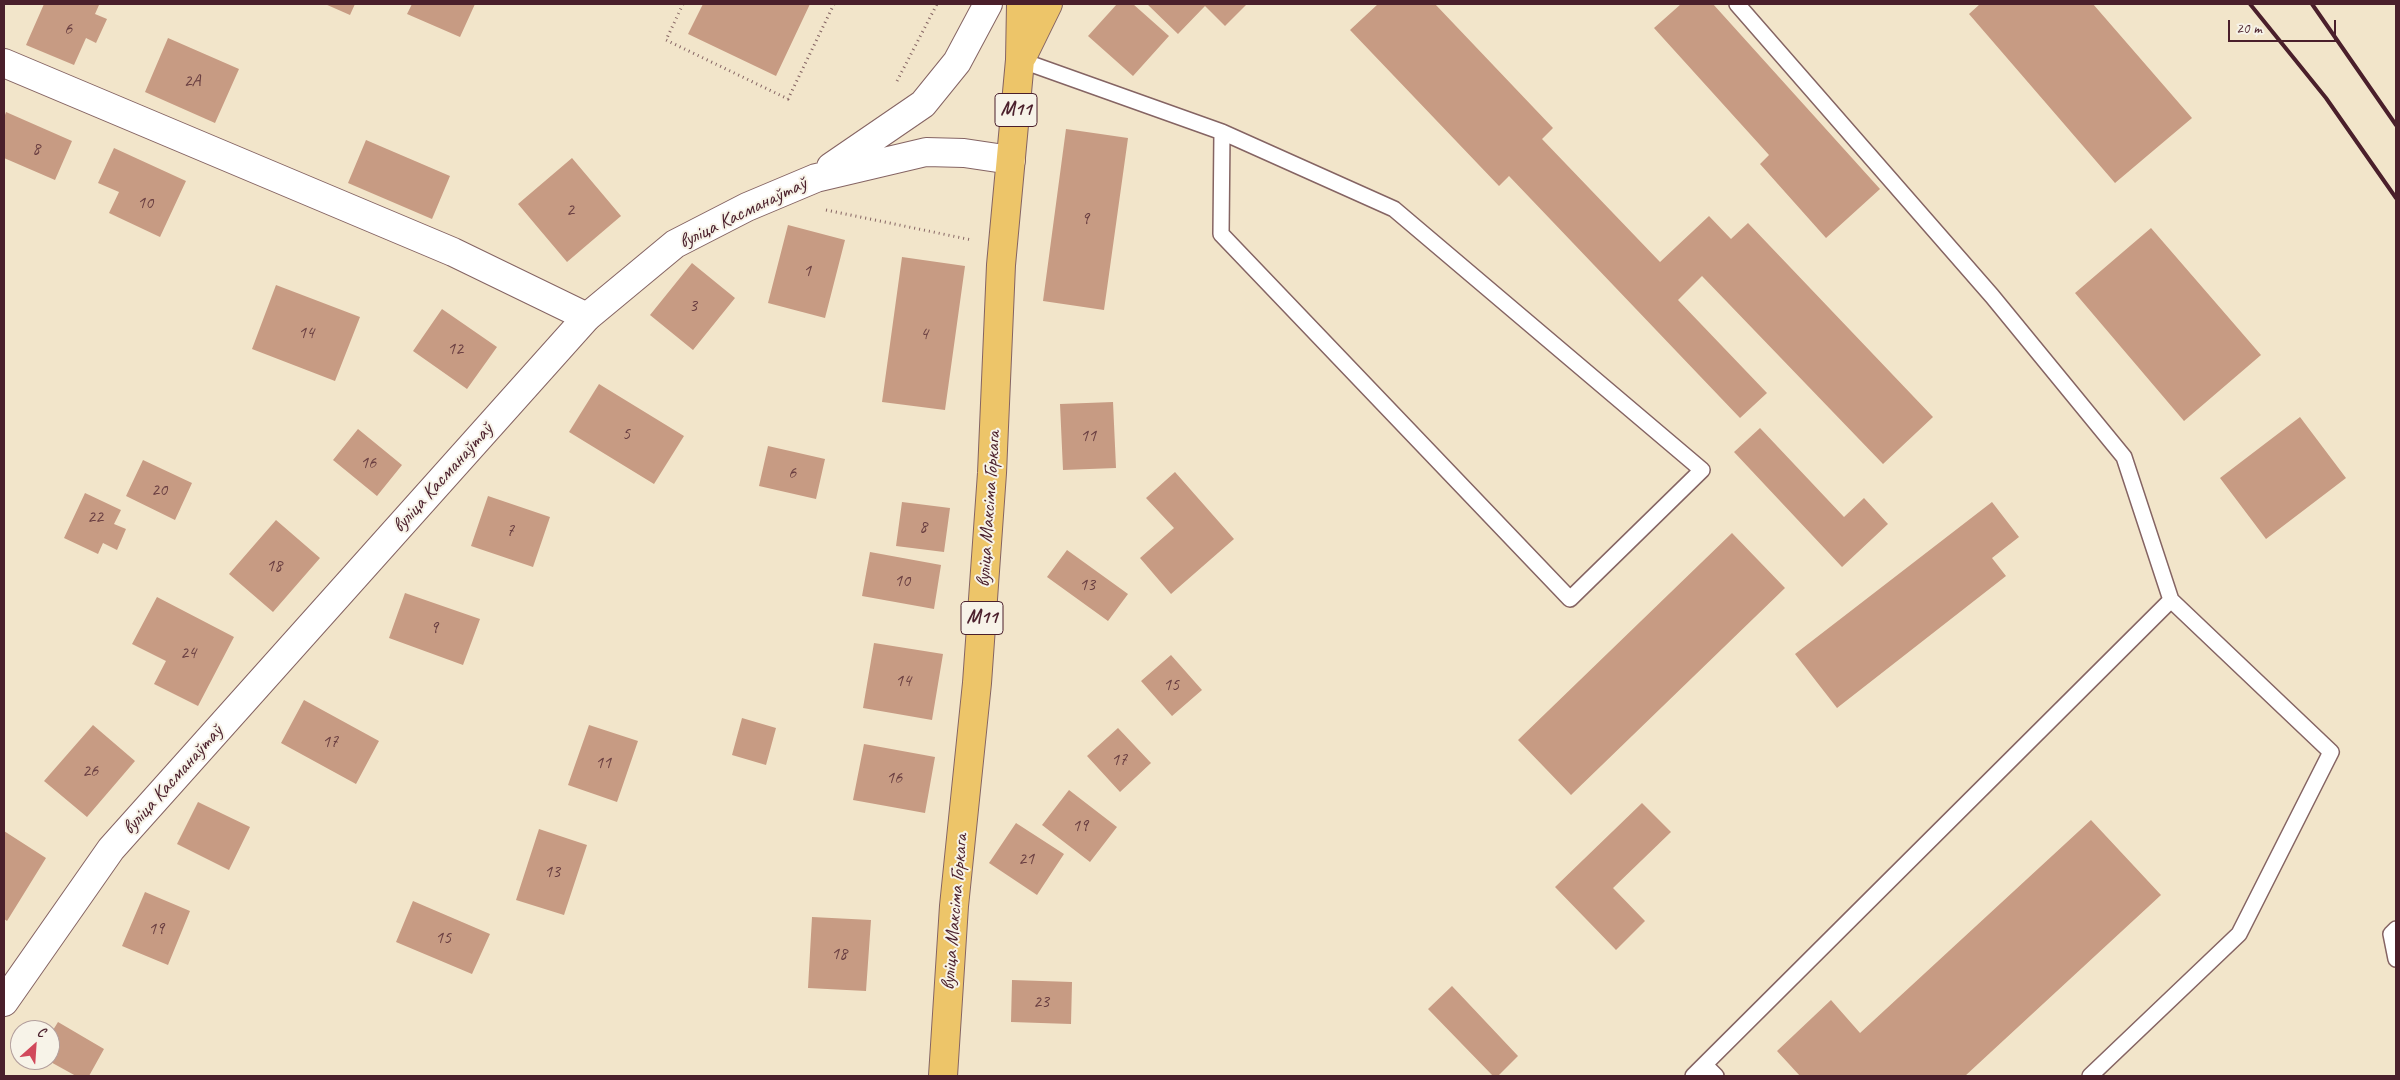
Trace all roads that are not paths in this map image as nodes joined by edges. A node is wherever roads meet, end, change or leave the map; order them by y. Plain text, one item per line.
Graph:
1 (988, 4) edge
2 (1021, 4) edge
3 (1048, 4) edge
4 (1737, 4) edge
5 (1020, 60) junction
6 (4, 63) edge
7 (1222, 132) junction
8 (1011, 160) junction
9 (816, 178) junction
10 (587, 316) junction
11 (2171, 600) junction
12 (2396, 929) edge
13 (2396, 959) edge
14 (4, 1002) edge
15 (1705, 1065) junction
16 (943, 1076) edge
17 (1693, 1076) edge
18 (1716, 1076) edge
19 (2090, 1076) edge

1 - 9 street
2 - 5 highway, вуліца Максіма Горкага / М11
3 - 5 highway, вуліца Максіма Горкага / М11
4 - 11 lane
5 - 7 lane
5 - 8 highway, вуліца Максіма Горкага / М11
6 - 10 street
7 - 7 lane
8 - 9 street, вуліца Касманаўтаў
8 - 16 highway, вуліца Максіма Горкага / М11
9 - 10 street, вуліца Касманаўтаў
10 - 14 street, вуліца Касманаўтаў
11 - 15 lane
11 - 19 lane
12 - 13 lane
15 - 17 lane
15 - 18 lane

